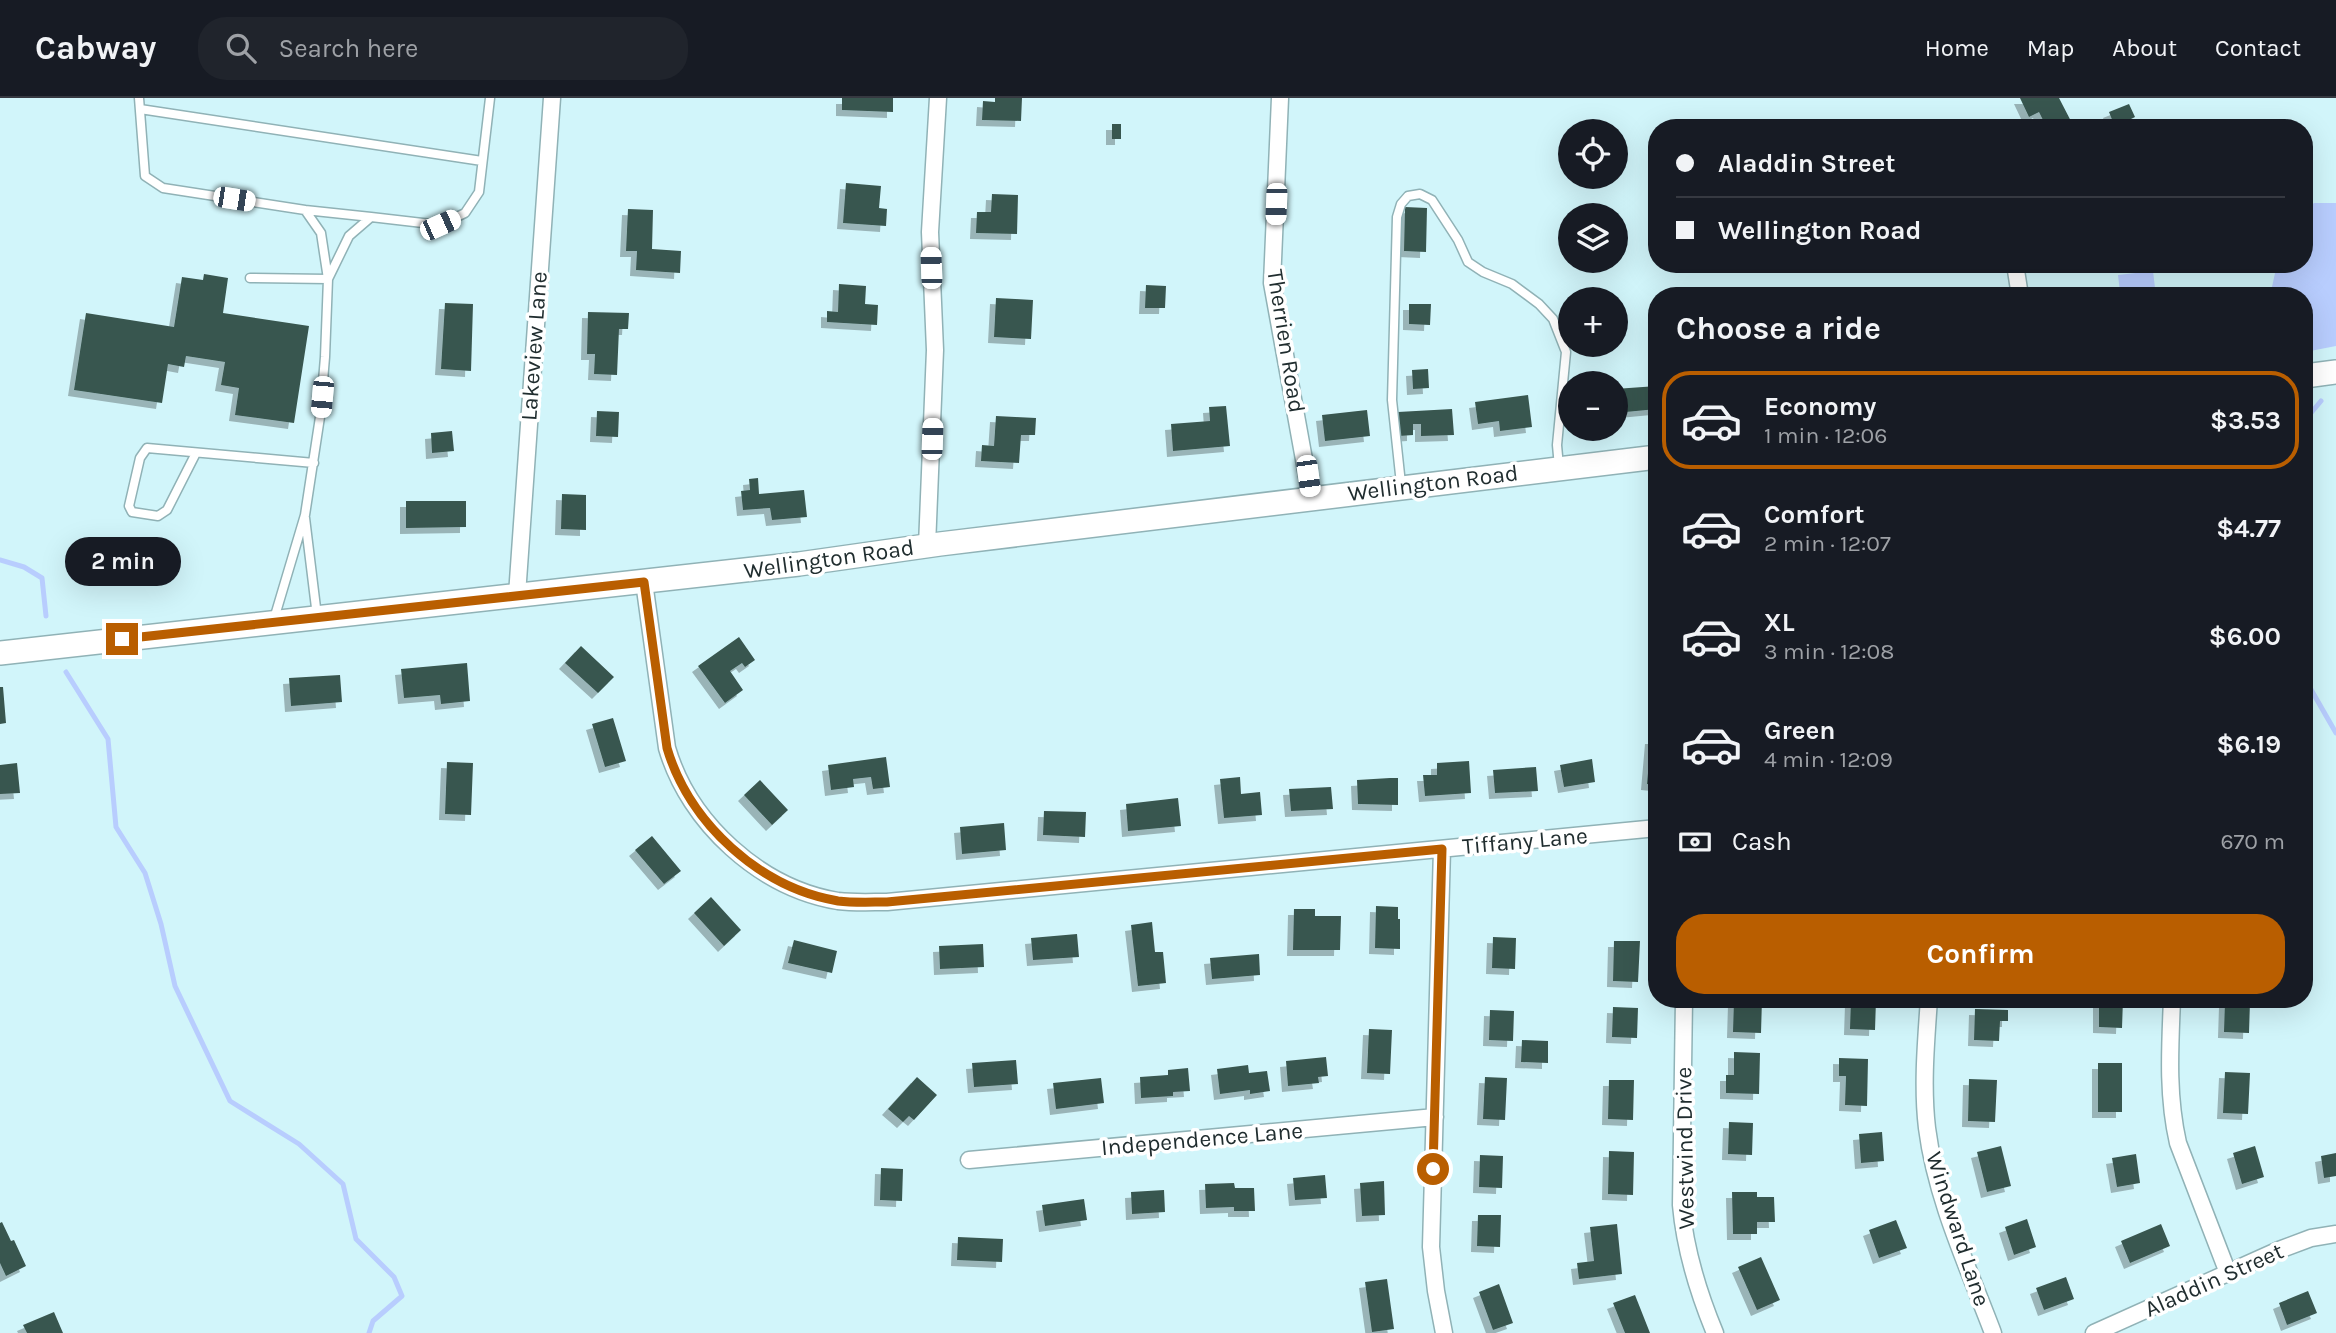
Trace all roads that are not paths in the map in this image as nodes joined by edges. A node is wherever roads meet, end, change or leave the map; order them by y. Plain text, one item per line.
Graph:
1 (139, 98) edge
2 (490, 98) edge
3 (552, 98) edge
4 (938, 98) edge
5 (1280, 98) edge
6 (139, 109) junction
7 (482, 161) junction
8 (305, 210) junction
9 (371, 217) junction
10 (250, 278) dead end
11 (328, 279) junction
12 (2336, 372) edge
13 (2313, 375) edge
14 (196, 453) junction
15 (1648, 458) edge
16 (314, 463) junction
17 (1559, 468) junction
18 (1401, 487) junction
19 (1311, 498) junction
20 (305, 515) junction
21 (927, 545) junction
22 (644, 582) junction
23 (517, 595) junction
24 (317, 617) junction
25 (273, 621) junction
26 (0, 653) edge
27 (1648, 829) edge
28 (1442, 849) junction
29 (1684, 1008) edge
30 (1929, 1008) edge
31 (2172, 1008) edge
32 (1435, 1118) junction
33 (969, 1160) dead end
34 (2336, 1234) edge
35 (2228, 1273) junction
36 (1444, 1333) edge
37 (1715, 1333) edge
38 (1993, 1333) edge
39 (2094, 1333) edge

1 - 6 lane
2 - 7 lane
3 - 23 street, Lakeview Lane
4 - 21 street
5 - 19 street, Therrien Road
6 - 7 lane
6 - 8 lane
7 - 9 lane
8 - 9 lane
8 - 11 lane
9 - 11 lane
10 - 11 lane
11 - 16 lane
12 - 13 main road
14 - 14 lane
14 - 16 lane
15 - 17 main road, Wellington Road
16 - 20 lane
17 - 18 main road, Wellington Road
17 - 18 lane
18 - 19 main road, Wellington Road
19 - 21 main road, Wellington Road
20 - 24 lane
20 - 25 lane
21 - 22 main road, Wellington Road
22 - 23 main road, Wellington Road
22 - 28 street, Tiffany Lane
23 - 24 main road, Wellington Road
24 - 25 main road, Wellington Road
25 - 26 main road, Wellington Road
27 - 28 street, Tiffany Lane
28 - 32 street
29 - 37 street, Westwind Drive
30 - 38 street, Windward Lane
31 - 35 street
32 - 33 street, Independence Lane
32 - 36 street
34 - 35 street, Aladdin Street
35 - 39 street, Aladdin Street

